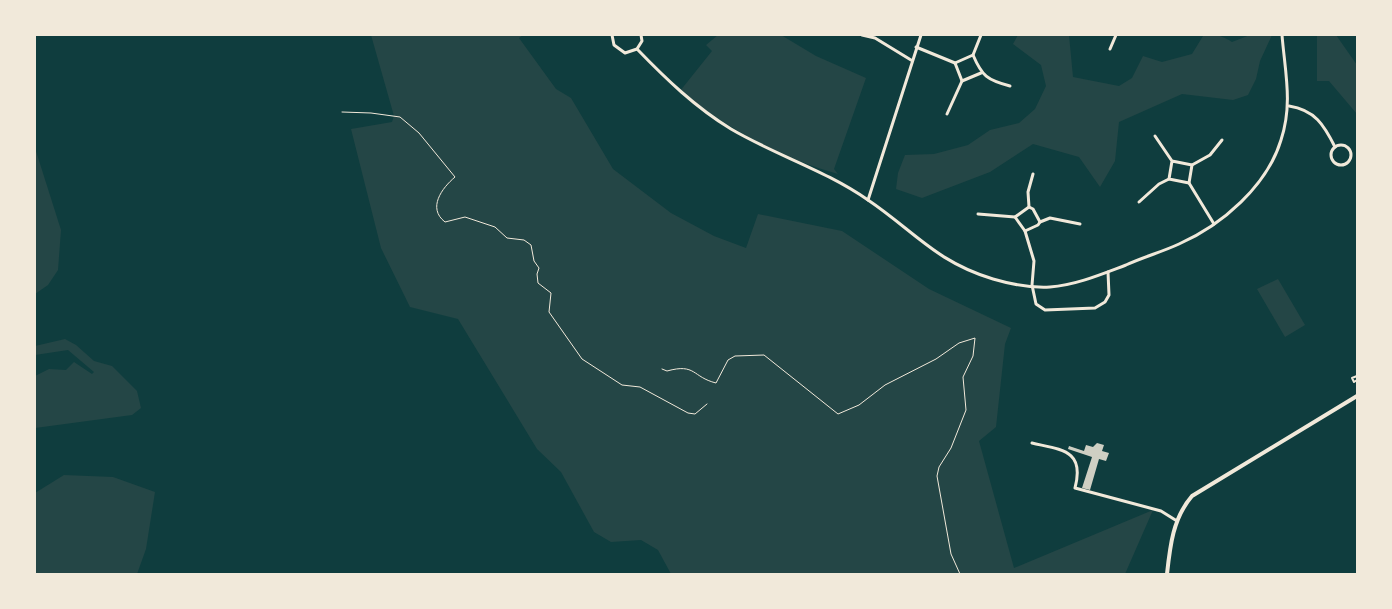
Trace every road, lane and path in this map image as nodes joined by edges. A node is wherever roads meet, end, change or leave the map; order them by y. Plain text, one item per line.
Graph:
1 (612, 35) edge
2 (641, 35) edge
3 (862, 35) edge
4 (921, 35) edge
5 (981, 35) edge
6 (1116, 35) edge
7 (1282, 35) edge
8 (916, 47) junction
9 (637, 49) junction
10 (1110, 50) dead end
11 (973, 55) junction
12 (912, 60) junction
13 (955, 63) junction
14 (981, 73) junction
15 (962, 81) junction
16 (1010, 86) dead end
17 (1289, 106) junction
18 (342, 112) dead end
19 (947, 114) dead end
20 (1155, 136) dead end
21 (1222, 140) dead end
22 (1336, 147) junction
23 (1172, 161) junction
24 (1192, 165) junction
25 (1033, 174) dead end
26 (1169, 179) junction
27 (1189, 183) junction
28 (868, 200) junction
29 (1139, 202) dead end
30 (1029, 207) junction
31 (978, 214) dead end
32 (1015, 217) junction
33 (1040, 222) junction
34 (1080, 224) dead end
35 (1214, 224) junction
36 (1025, 231) junction
37 (1108, 272) junction
38 (1032, 285) junction
39 (662, 369) dead end
40 (1357, 376) edge
41 (1357, 380) edge
42 (1357, 396) edge
43 (707, 404) dead end
44 (1032, 443) dead end
45 (1177, 521) junction
46 (960, 574) edge
47 (1167, 574) edge

1 - 9 street
2 - 9 street
3 - 12 street
4 - 8 street
5 - 11 street
6 - 10 street
7 - 17 street
8 - 12 street
8 - 13 street
9 - 28 street
11 - 13 street
11 - 14 street
12 - 28 street
13 - 15 street
14 - 15 street
14 - 16 street
15 - 19 street
17 - 22 street
17 - 35 street
18 - 43 path
20 - 23 street
21 - 24 street
22 - 22 street
23 - 24 street
23 - 26 street
24 - 27 street
25 - 30 street
26 - 27 street
26 - 29 street
27 - 35 street
28 - 38 street
30 - 32 street
30 - 33 street
31 - 32 street
32 - 36 street
33 - 34 street
33 - 36 street
35 - 37 street
36 - 38 street
37 - 38 street
37 - 38 street
39 - 46 path
40 - 41 lane
42 - 45 street
44 - 45 street
45 - 47 street

